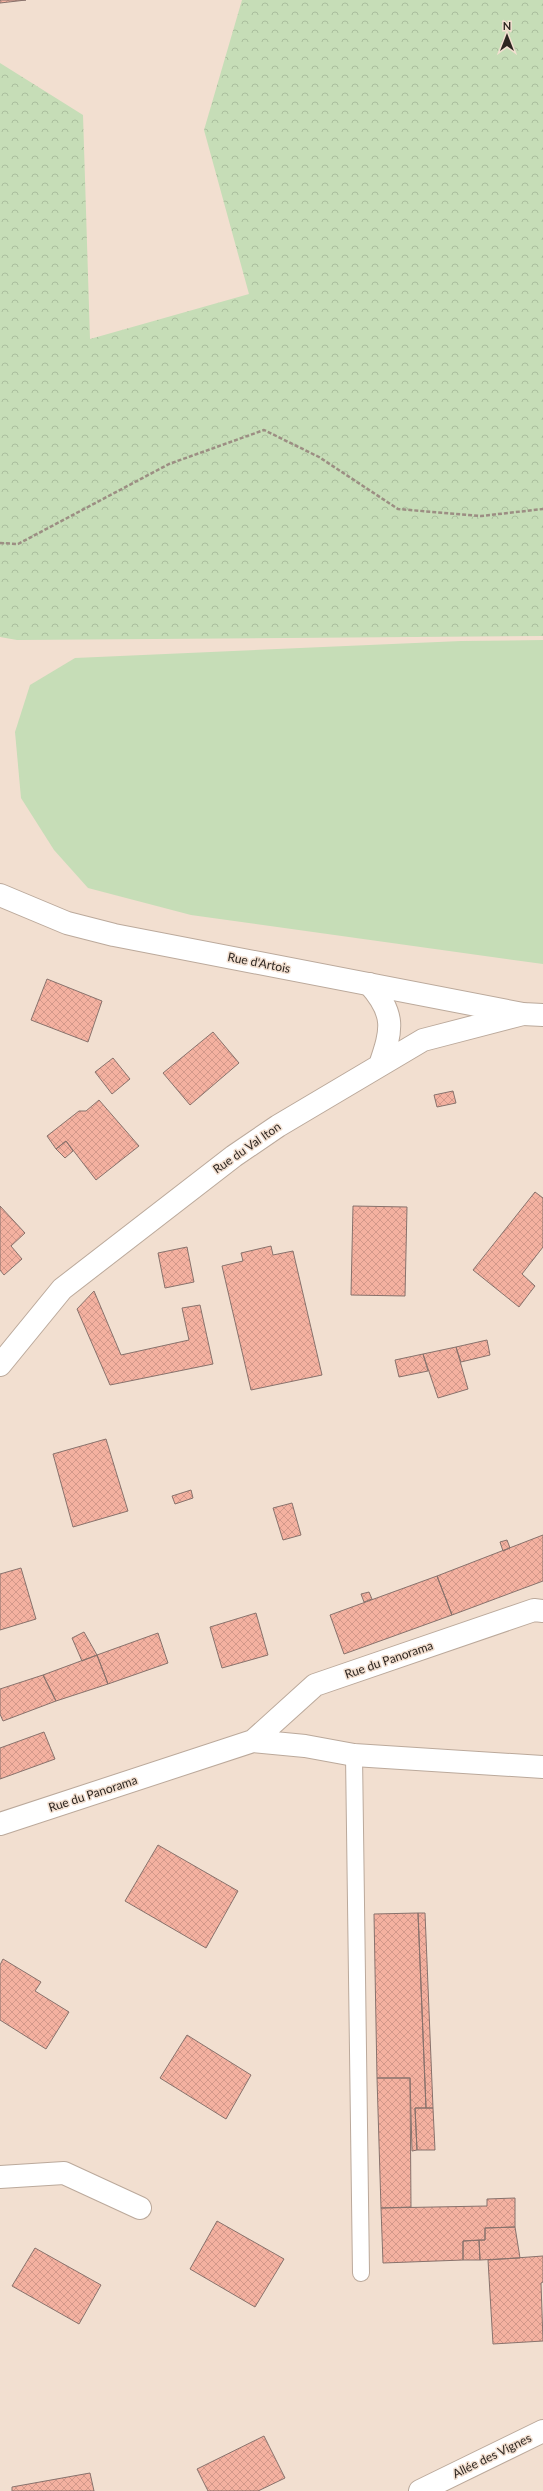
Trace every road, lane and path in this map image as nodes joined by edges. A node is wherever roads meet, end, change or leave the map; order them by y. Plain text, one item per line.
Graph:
1 (543, 509) edge
2 (0, 543) edge
3 (0, 895) edge
4 (369, 984) junction
5 (533, 1014) edge
6 (380, 1065) junction
7 (0, 1365) edge
8 (543, 1611) edge
9 (253, 1741) junction
10 (354, 1755) junction
11 (543, 1767) edge
12 (0, 1824) edge
13 (0, 2178) edge
14 (140, 2208) dead end
15 (361, 2273) dead end
16 (543, 2431) edge
17 (420, 2491) edge

1 - 2 path
3 - 4 street, Rue d'Artois
4 - 5 street, Rue d'Artois
4 - 6 street
5 - 6 street, Rue du Val Iton
6 - 7 street, Rue du Val Iton
8 - 9 street, Rue du Panorama
9 - 10 street, Rue du Panorama
9 - 12 street, Rue du Panorama
10 - 11 street, Rue du Panorama
10 - 15 lane
13 - 14 street
16 - 17 street, Allée des Vignes

